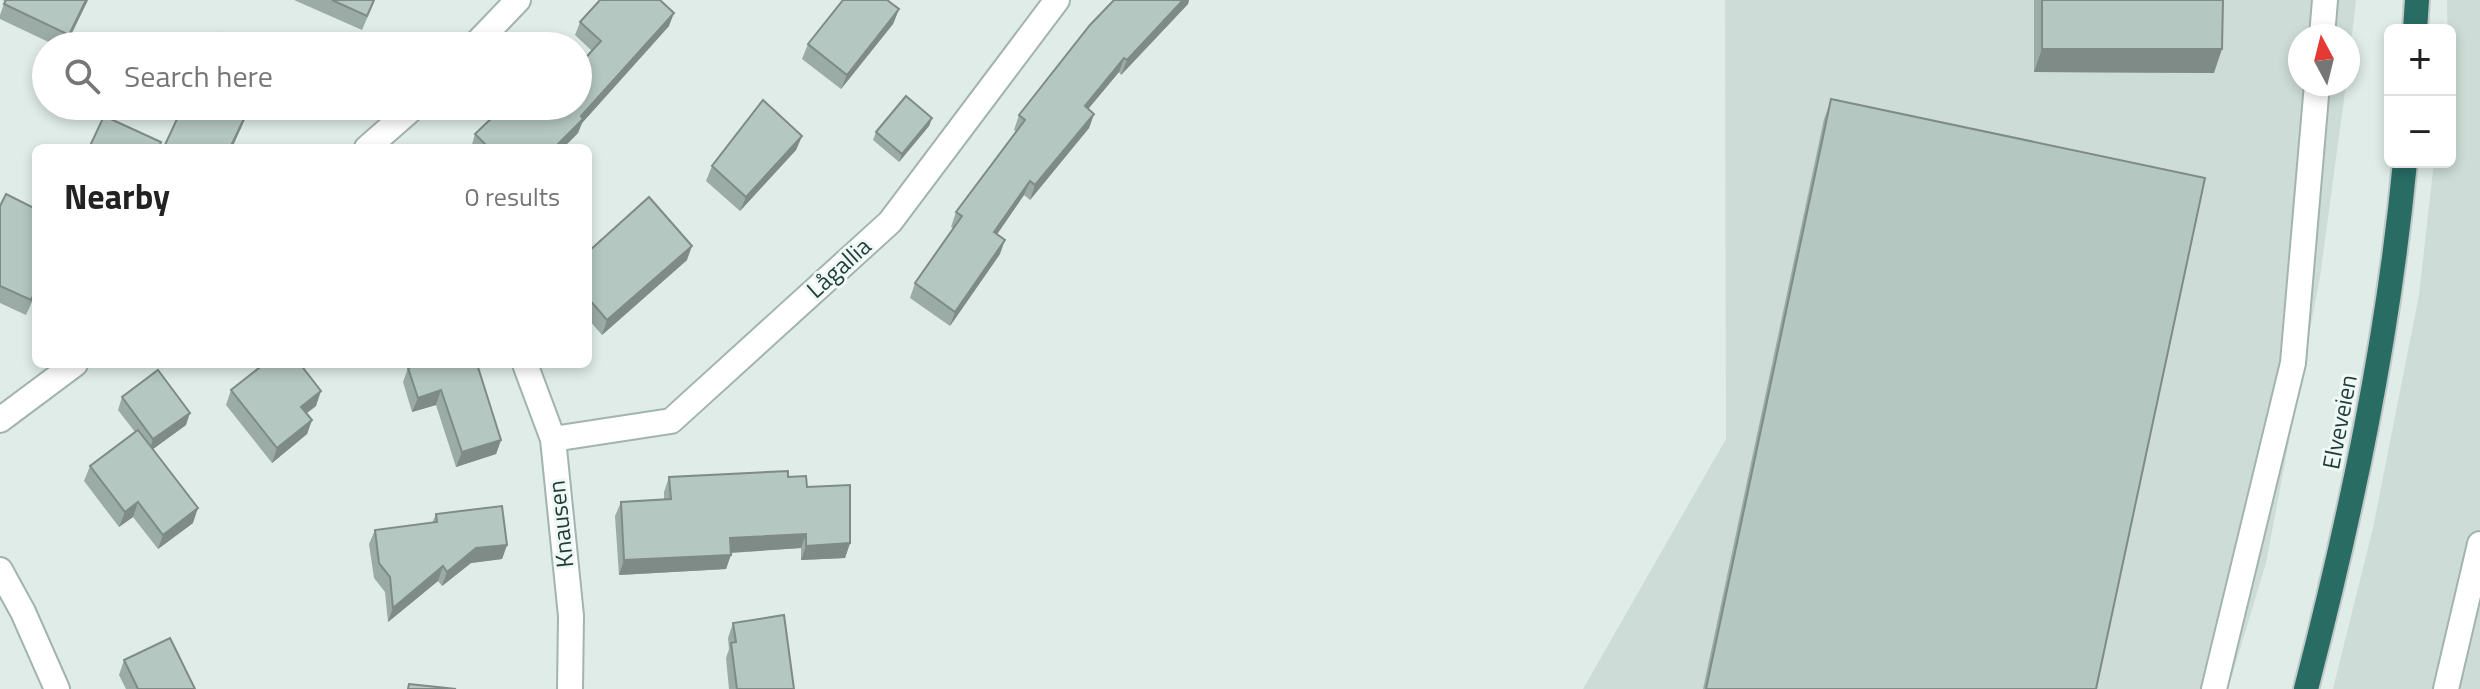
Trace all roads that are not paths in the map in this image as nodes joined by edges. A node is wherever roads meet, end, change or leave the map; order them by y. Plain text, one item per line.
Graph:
1 (518, 0) edge
2 (1057, 0) edge
3 (2325, 0) edge
4 (2417, 0) edge
5 (2323, 24) edge
6 (2415, 24) edge
7 (487, 32) edge
8 (2316, 96) edge
9 (407, 120) edge
10 (397, 139) edge
11 (2404, 168) edge
12 (70, 368) edge
13 (526, 368) edge
14 (0, 420) edge
15 (553, 439) junction
16 (2479, 555) edge
17 (0, 570) edge
18 (57, 689) edge
19 (570, 689) edge
20 (2214, 689) edge
21 (2306, 689) edge
22 (2446, 689) edge

1 - 7 street
2 - 15 street, Lågallia
3 - 5 street
4 - 6 highway
8 - 20 street
9 - 10 street
11 - 21 highway, Elveveien
12 - 14 street
13 - 15 street, Knausen
15 - 19 street, Knausen
16 - 22 street
17 - 18 street

